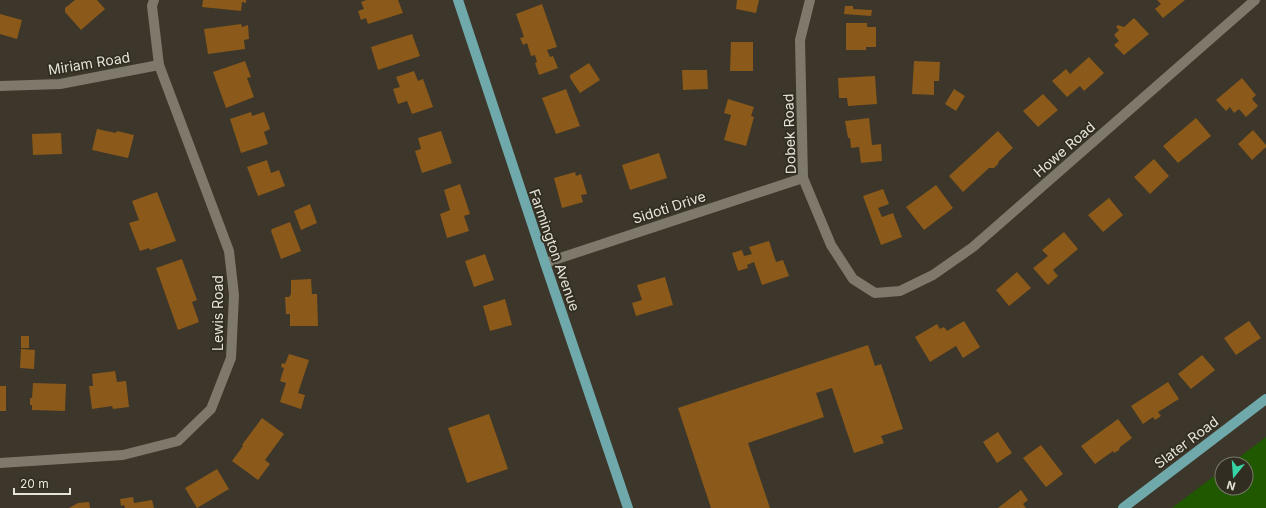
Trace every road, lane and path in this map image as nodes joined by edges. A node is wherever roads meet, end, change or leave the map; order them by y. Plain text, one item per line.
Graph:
1 (154, 0) edge
2 (458, 0) edge
3 (810, 0) edge
4 (1255, 0) edge
5 (159, 65) junction
6 (0, 86) edge
7 (803, 178) junction
8 (544, 263) junction
9 (876, 293) joint
10 (1266, 399) edge
11 (0, 463) edge
12 (628, 508) edge
13 (1123, 508) edge

1 - 5 street, Lewis Road
2 - 8 main road, Farmington Avenue
3 - 7 street, Dobek Road
4 - 9 street, Howe Road
5 - 6 street, Miriam Road
5 - 11 street, Lewis Road
7 - 8 street, Sidoti Drive
7 - 9 street, Dobek Road
8 - 12 main road, Farmington Avenue
10 - 13 main road, Slater Road

